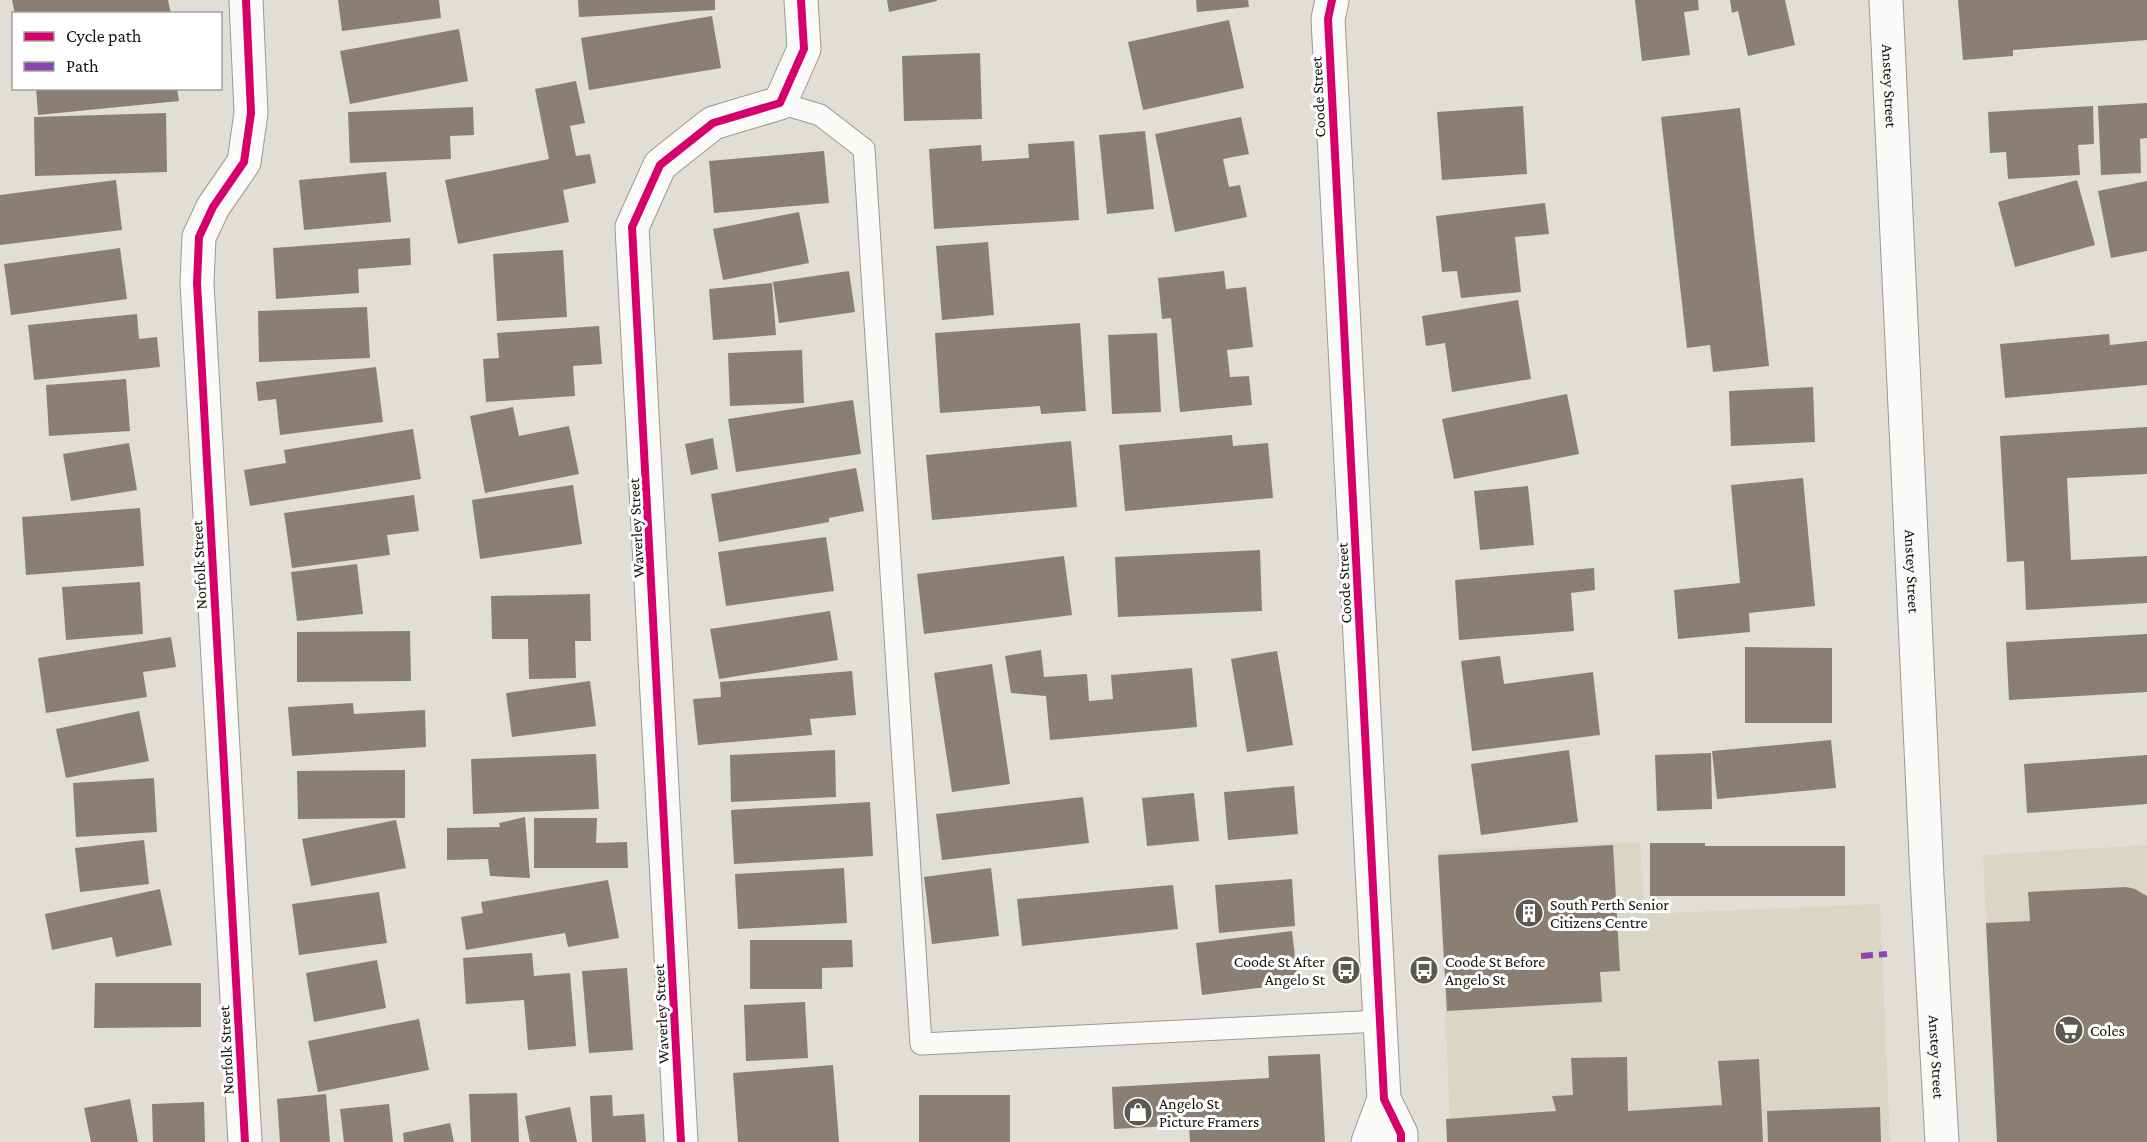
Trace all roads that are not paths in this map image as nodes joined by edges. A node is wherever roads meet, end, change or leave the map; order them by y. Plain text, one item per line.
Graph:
1 (246, 0) edge
2 (801, 0) edge
3 (1886, 0) edge
4 (1327, 6) edge
5 (780, 103) junction
6 (1380, 1021) junction
7 (1384, 1099) junction
8 (245, 1142) edge
9 (681, 1142) edge
10 (1368, 1142) edge
11 (1401, 1142) edge
12 (1942, 1142) edge

1 - 8 street, Norfolk Street
2 - 5 street
3 - 12 street, Anstey Street
4 - 6 street, Coode Street
5 - 6 lane
5 - 9 street, Waverley Street
6 - 7 street, Coode Street
7 - 10 street, Coode Street
7 - 11 street, Coode Street

